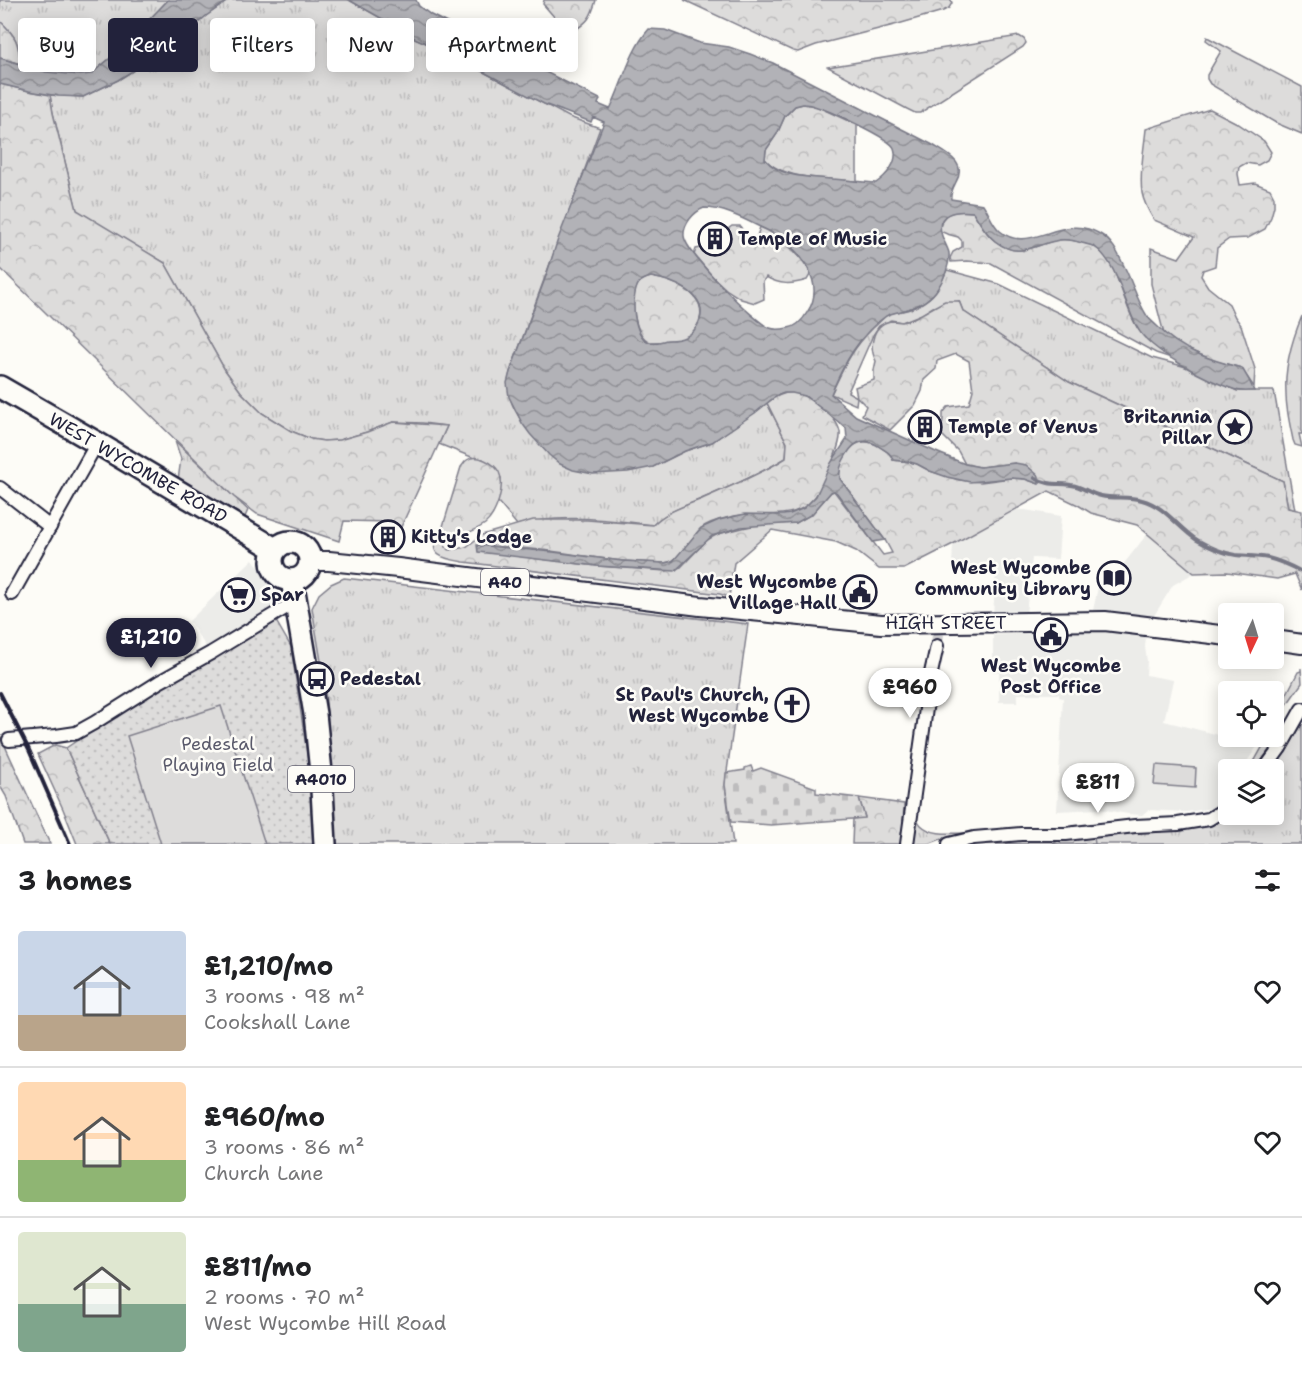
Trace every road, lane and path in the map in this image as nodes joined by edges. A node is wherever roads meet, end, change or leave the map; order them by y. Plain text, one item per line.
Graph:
1 (0, 387) edge
2 (97, 443) junction
3 (0, 488) edge
4 (50, 527) junction
5 (275, 549) junction
6 (310, 561) junction
7 (292, 580) junction
8 (12, 594) dead end
9 (296, 602) junction
10 (1218, 635) edge
11 (1284, 641) edge
12 (1302, 644) edge
13 (937, 646) tunnel mouth
14 (1302, 710) edge
15 (9, 740) dead end
16 (1272, 759) edge
17 (1218, 813) edge
18 (325, 844) edge
19 (908, 844) edge
20 (949, 844) edge

1 - 2 highway, WEST WYCOMBE ROAD
2 - 4 street
2 - 5 highway, WEST WYCOMBE ROAD
3 - 4 street
4 - 8 street
5 - 6 highway
5 - 7 highway
6 - 7 highway
6 - 10 main road, HIGH STREET / A40
7 - 9 highway, A4010
9 - 15 street
9 - 18 highway, A4010
11 - 12 main road
13 - 19 street
14 - 16 street
17 - 20 street

